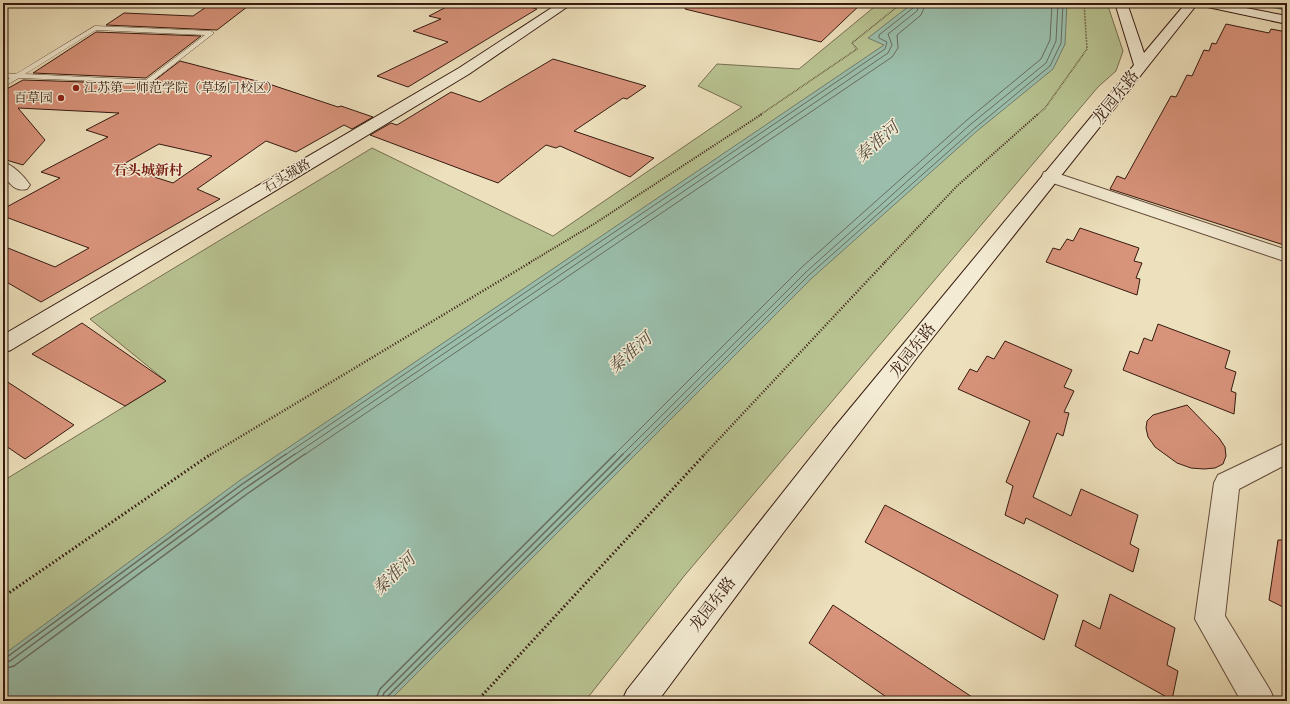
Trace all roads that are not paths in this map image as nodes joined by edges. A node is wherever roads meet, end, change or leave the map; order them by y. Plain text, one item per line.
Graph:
1 (567, 3) edge
2 (1121, 3) edge
3 (1192, 3) edge
4 (1203, 3) edge
5 (1287, 20) edge
6 (1141, 65) junction
7 (3, 75) edge
8 (18, 76) junction
9 (3, 85) edge
10 (3, 167) edge
11 (1050, 176) junction
12 (21, 185) dead end
13 (1287, 256) edge
14 (3, 345) edge
15 (1287, 452) edge
16 (638, 701) edge
17 (1259, 701) edge

1 - 14 street, 石头城路
2 - 6 street
3 - 6 street, 龙园东路
4 - 5 street
6 - 11 street, 龙园东路
7 - 8 lane
8 - 8 lane
8 - 9 lane
10 - 12 street
11 - 13 street
11 - 16 street, 龙园东路
15 - 17 street

